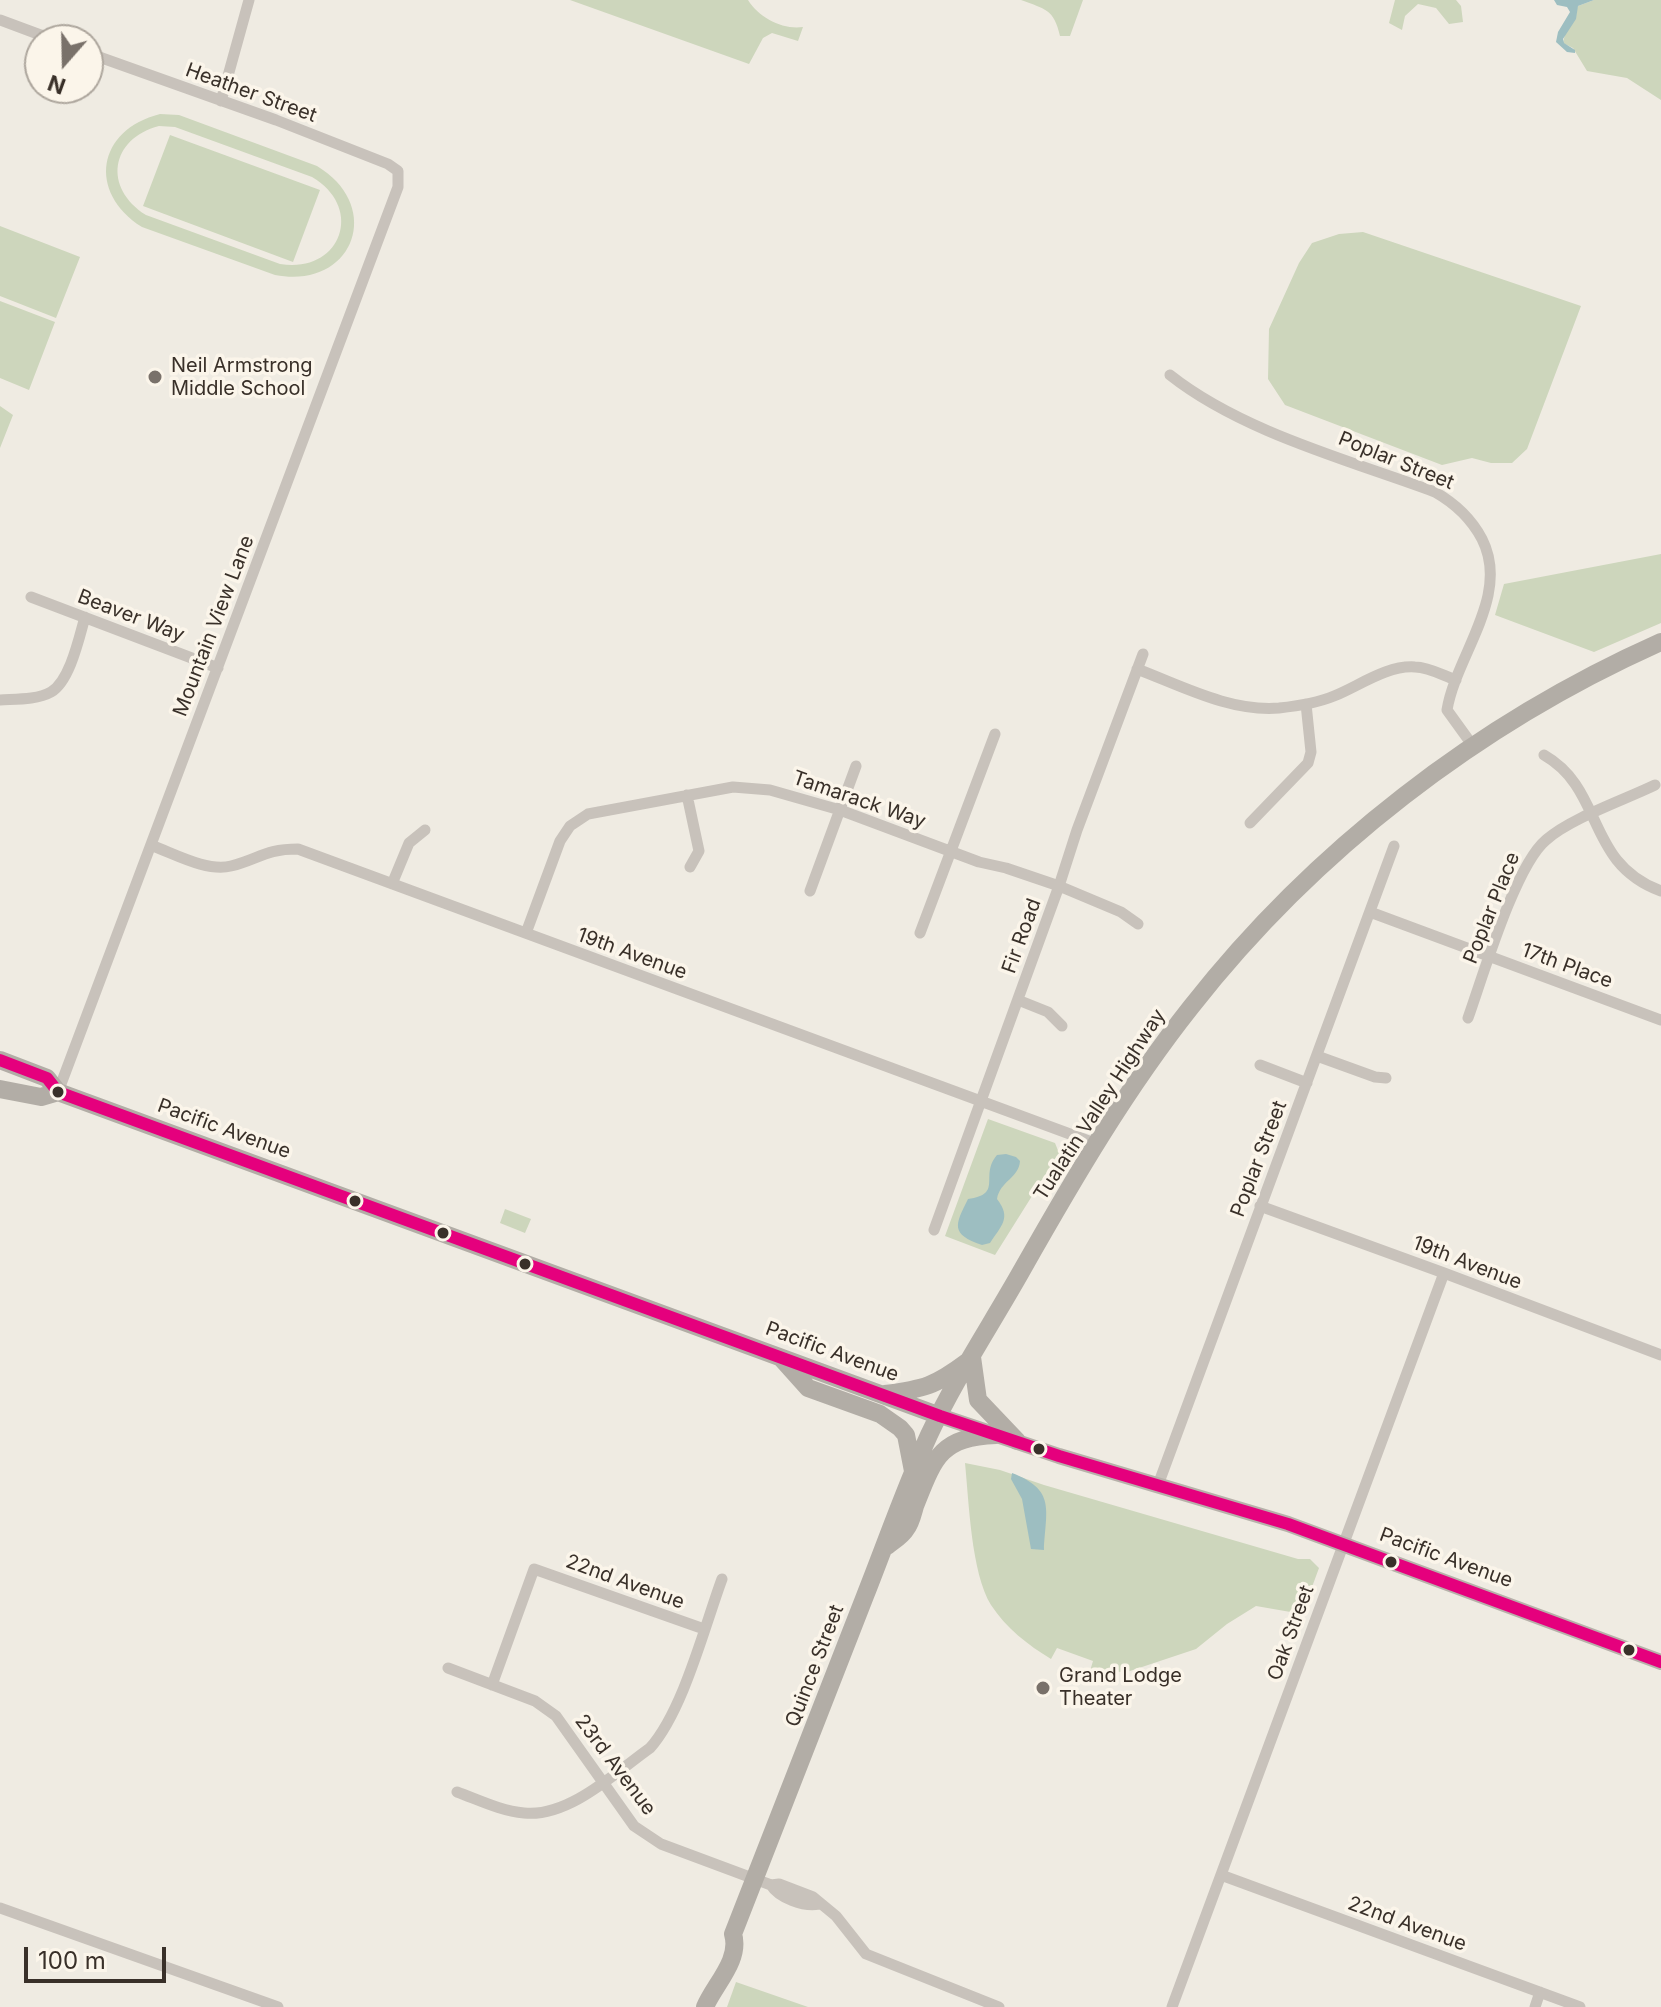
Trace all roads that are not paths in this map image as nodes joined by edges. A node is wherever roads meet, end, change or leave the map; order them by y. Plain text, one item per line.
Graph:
1 (249, 0) edge
2 (0, 20) edge
3 (24, 29) edge
4 (104, 59) edge
5 (221, 101) junction
6 (398, 171) joint
7 (1170, 375) dead end
8 (31, 597) dead end
9 (85, 617) junction
10 (1661, 642) edge
11 (1143, 654) dead end
12 (218, 668) junction
13 (1137, 669) junction
14 (1456, 680) junction
15 (0, 700) edge
16 (1306, 704) junction
17 (995, 734) dead end
18 (1473, 746) junction
19 (1544, 755) dead end
20 (856, 766) dead end
21 (1655, 785) dead end
22 (687, 795) junction
23 (840, 810) junction
24 (1591, 815) junction
25 (1250, 823) dead end
26 (425, 830) dead end
27 (153, 846) junction
28 (1394, 846) dead end
29 (951, 851) junction
30 (690, 867) dead end
31 (392, 884) junction
32 (1059, 886) junction
33 (810, 891) dead end
34 (1661, 891) edge
35 (1370, 912) junction
36 (1138, 924) dead end
37 (526, 933) junction
38 (920, 933) dead end
39 (1490, 957) junction
40 (1018, 1000) junction
41 (1468, 1018) dead end
42 (1661, 1020) edge
43 (1062, 1026) dead end
44 (1317, 1056) junction
45 (0, 1060) edge
46 (1260, 1065) dead end
47 (1386, 1078) dead end
48 (1307, 1083) junction
49 (0, 1089) edge
50 (58, 1092) junction
51 (982, 1101) junction
52 (1097, 1144) junction
53 (1260, 1206) junction
54 (934, 1230) dead end
55 (1444, 1273) junction
56 (1661, 1355) edge
57 (780, 1357) junction
58 (972, 1357) junction
59 (884, 1395) junction
60 (940, 1416) junction
61 (996, 1435) junction
62 (1017, 1441) junction
63 (914, 1474) junction
64 (1158, 1485) junction
65 (1343, 1543) junction
66 (885, 1547) junction
67 (722, 1579) dead end
68 (704, 1629) junction
69 (1661, 1662) edge
70 (448, 1668) dead end
71 (492, 1685) junction
72 (601, 1783) junction
73 (457, 1792) dead end
74 (1221, 1875) junction
75 (763, 1882) junction
76 (0, 1908) edge
77 (1540, 1992) junction
78 (708, 1999) edge
79 (278, 2007) edge
80 (999, 2007) edge
81 (1172, 2007) edge
82 (1535, 2007) edge
83 (1580, 2007) edge

1 - 5 street
2 - 3 street
4 - 5 street, Heather Street
5 - 6 street, Heather Street
6 - 12 street, Mountain View Lane
7 - 14 street, Poplar Street
8 - 9 street, Beaver Way
9 - 12 street, Beaver Way
9 - 15 street
10 - 18 highway, Tualatin Valley Highway
11 - 13 street, Fir Road
12 - 27 street, Mountain View Lane
13 - 16 street
13 - 32 street, Fir Road
14 - 16 street
14 - 18 street, Poplar Street
16 - 25 street
17 - 29 street
18 - 52 highway, Tualatin Valley Highway
19 - 24 street
20 - 23 street
21 - 24 street, Poplar Place
22 - 23 street, Tamarack Way
22 - 30 street
22 - 37 street, Tamarack Way
23 - 29 street, Tamarack Way
23 - 33 street
24 - 34 street
24 - 39 street, Poplar Place
26 - 31 street
27 - 31 street, 19th Avenue
27 - 50 street, Mountain View Lane
28 - 35 street, Poplar Street
29 - 32 street, Tamarack Way
29 - 38 street
31 - 37 street, 19th Avenue
32 - 36 street, Tamarack Way
32 - 40 street, Fir Road
35 - 39 street, 17th Place
35 - 44 street, Poplar Street
37 - 51 street, 19th Avenue
39 - 41 street, Poplar Place
39 - 42 street, 17th Place
40 - 43 street
40 - 51 street, Fir Road
44 - 47 street
44 - 48 street, Poplar Street
45 - 50 highway, Pacific Avenue
46 - 48 street
48 - 53 street, Poplar Street
49 - 50 highway
50 - 57 highway, Pacific Avenue
51 - 52 street, 19th Avenue
51 - 54 street, Fir Road
52 - 58 highway, Tualatin Valley Highway
53 - 55 street, 19th Avenue
53 - 64 street, Poplar Street
55 - 56 street, 19th Avenue
55 - 65 street, Oak Street
57 - 59 highway, Pacific Avenue
57 - 63 highway
58 - 59 highway
58 - 60 highway, Tualatin Valley Highway
58 - 62 highway
59 - 60 highway, Pacific Avenue
60 - 61 main road, Pacific Avenue
60 - 63 highway, Quince Street
61 - 62 main road, Pacific Avenue
61 - 66 highway
62 - 64 main road, Pacific Avenue
63 - 66 highway, Quince Street
64 - 65 main road, Pacific Avenue
65 - 69 main road, Pacific Avenue
65 - 74 street, Oak Street
66 - 75 highway, Quince Street
67 - 68 street
68 - 71 street, 22nd Avenue
68 - 72 street
70 - 71 street, 23rd Avenue
71 - 72 street, 23rd Avenue
72 - 73 street
72 - 75 street, 23rd Avenue
74 - 77 street, 22nd Avenue
74 - 81 street, Oak Street
75 - 78 highway, Quince Street
75 - 80 street, 23rd Avenue
76 - 79 street
77 - 82 street
77 - 83 street, 22nd Avenue

